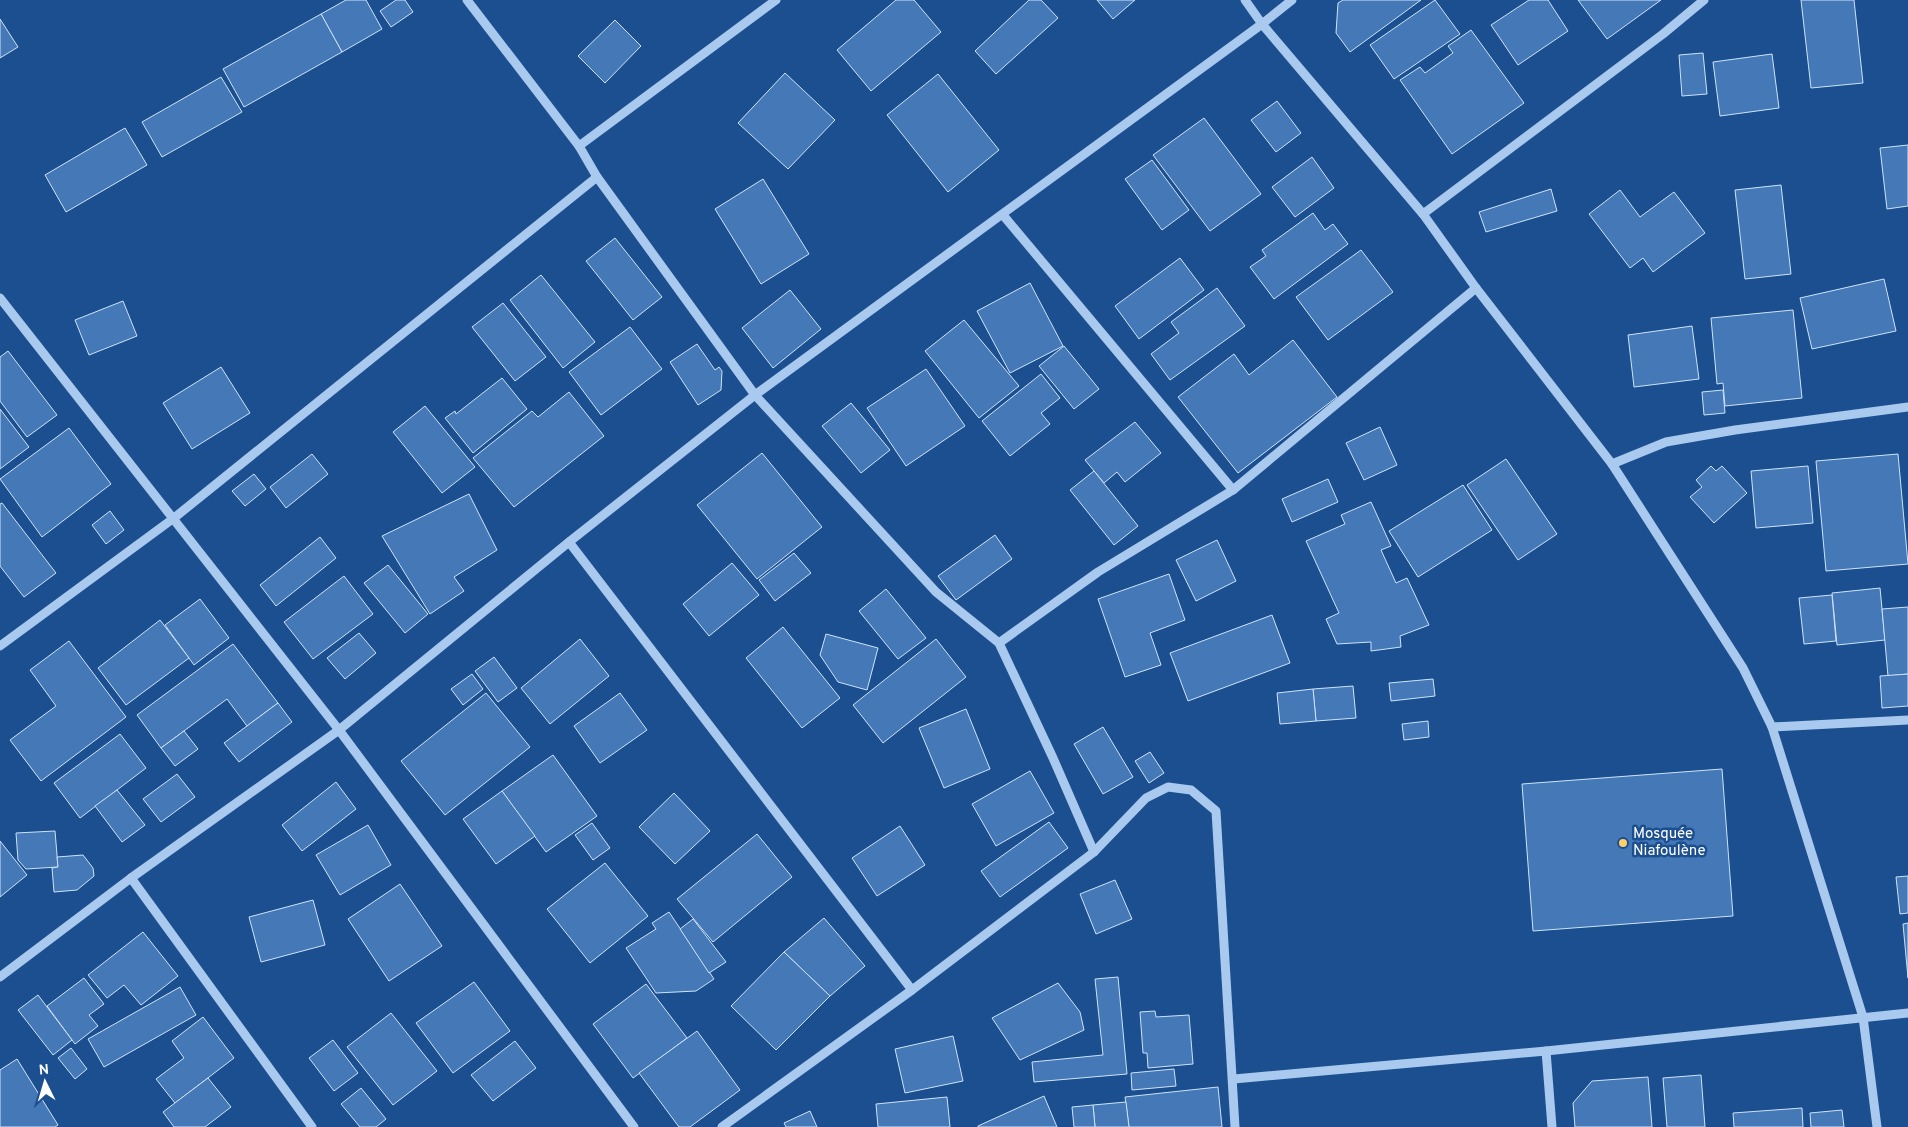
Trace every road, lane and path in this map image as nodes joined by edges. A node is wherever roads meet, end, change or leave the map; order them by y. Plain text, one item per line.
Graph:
1 (467, 0) edge
2 (776, 0) edge
3 (1245, 0) edge
4 (1292, 0) edge
5 (1704, 0) edge
6 (1262, 24) junction
7 (579, 146) junction
8 (597, 177) junction
9 (1423, 214) junction
10 (1003, 215) junction
11 (1476, 288) junction
12 (0, 298) edge
13 (755, 395) junction
14 (1908, 407) edge
15 (1612, 464) junction
16 (1233, 490) junction
17 (174, 518) junction
18 (569, 542) junction
19 (998, 643) junction
20 (0, 646) edge
21 (1908, 720) edge
22 (1772, 727) junction
23 (339, 730) junction
24 (1094, 852) junction
25 (131, 878) junction
26 (0, 977) edge
27 (912, 990) junction
28 (1908, 1013) edge
29 (1863, 1017) junction
30 (1546, 1051) junction
31 (1234, 1079) junction
32 (312, 1127) edge
33 (634, 1127) edge
34 (722, 1127) edge
35 (1235, 1127) edge
36 (1552, 1127) edge
37 (1877, 1127) edge

1 - 7 street
2 - 7 street
3 - 6 street
4 - 6 street
5 - 9 street
6 - 9 street
6 - 10 street
7 - 8 street
8 - 13 street
8 - 17 street
9 - 11 street
10 - 13 street
10 - 16 street
11 - 15 street
11 - 16 street
12 - 17 street
13 - 18 street
13 - 19 street
14 - 15 street
15 - 22 street
16 - 19 street
17 - 20 street
17 - 23 street
18 - 23 street
18 - 27 street
19 - 24 street
21 - 22 street
22 - 29 street
23 - 25 street
23 - 33 street
24 - 27 street
24 - 31 street
25 - 26 street
25 - 32 street
27 - 34 street
28 - 29 street
29 - 30 street
29 - 37 street
30 - 31 street
30 - 36 street
31 - 35 street

